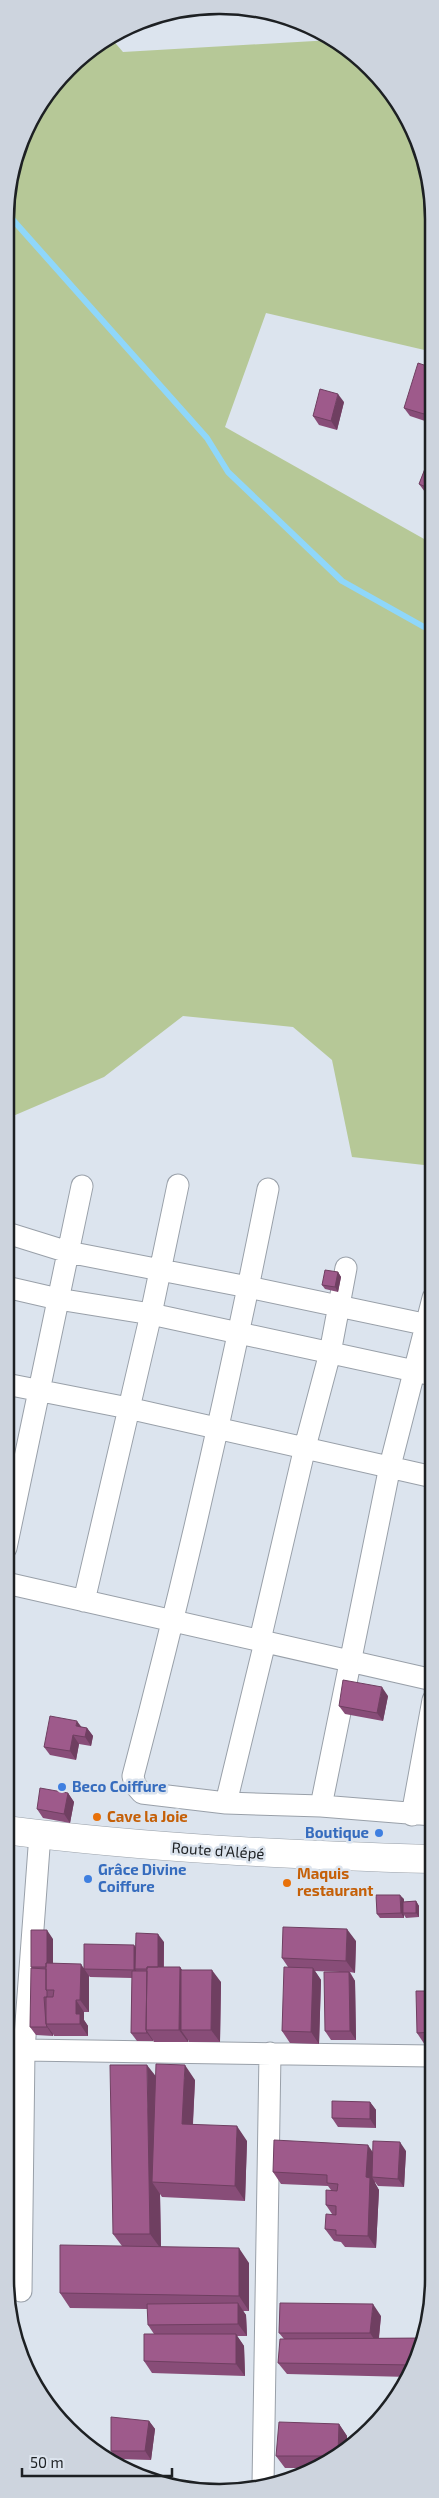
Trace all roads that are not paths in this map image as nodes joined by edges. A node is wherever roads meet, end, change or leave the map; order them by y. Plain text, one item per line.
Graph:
1 (178, 1185) dead end
2 (82, 1186) dead end
3 (268, 1189) dead end
4 (14, 1235) edge
5 (68, 1252) junction
6 (346, 1268) dead end
7 (160, 1270) junction
8 (248, 1286) junction
9 (14, 1289) edge
10 (58, 1299) junction
11 (339, 1307) junction
12 (151, 1314) junction
13 (425, 1324) edge
14 (239, 1334) junction
15 (330, 1353) junction
16 (425, 1357) edge
17 (423, 1373) edge
18 (14, 1386) edge
19 (38, 1392) junction
20 (128, 1408) junction
21 (216, 1428) junction
22 (305, 1447) junction
23 (390, 1466) junction
24 (425, 1475) edge
25 (14, 1509) edge
26 (14, 1589) edge
27 (84, 1601) junction
28 (174, 1621) junction
29 (263, 1641) junction
30 (351, 1661) junction
31 (425, 1678) edge
32 (425, 1784) edge
33 (226, 1803) junction
34 (321, 1806) junction
35 (422, 1815) edge
36 (14, 1831) edge
37 (40, 1834) junction
38 (425, 1859) edge
39 (24, 2050) junction
40 (270, 2053) junction
41 (425, 2056) edge
42 (21, 2290) dead end
43 (263, 2479) edge

1 - 7 street
2 - 5 street
3 - 8 street
4 - 5 street
5 - 7 street
5 - 10 street
6 - 11 street
7 - 8 street
7 - 12 street
8 - 11 street
8 - 14 street
9 - 10 street
10 - 12 street
10 - 19 street
11 - 13 street
11 - 15 street
12 - 14 street
12 - 20 street
14 - 15 street
14 - 21 street
15 - 17 street
15 - 22 street
16 - 17 street
17 - 23 street
18 - 19 street
19 - 20 street
19 - 25 street
20 - 21 street
20 - 27 street
21 - 22 street
21 - 28 street
22 - 23 street
22 - 29 street
23 - 24 street
23 - 30 street
26 - 27 street
27 - 28 street
28 - 29 street
28 - 33 street
29 - 30 street
29 - 33 street
30 - 31 street
30 - 34 street
32 - 35 street
33 - 34 street
34 - 35 street
36 - 37 main road, Route d'Alépé
37 - 38 main road, Route d'Alépé
37 - 39 street
39 - 40 street
39 - 42 street
40 - 41 street
40 - 43 street

